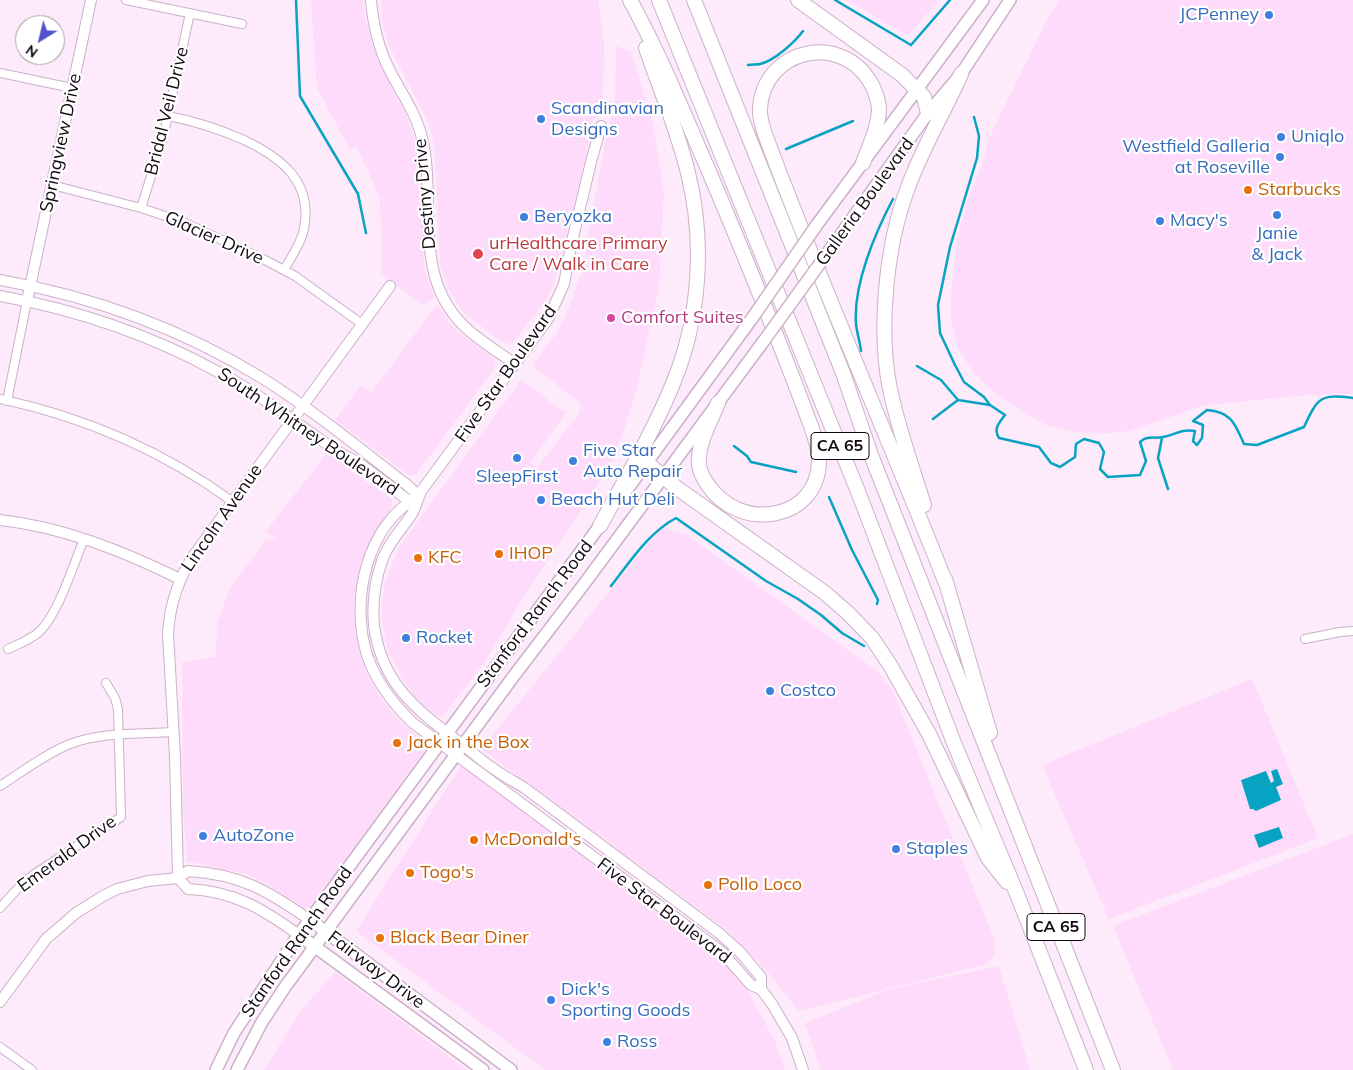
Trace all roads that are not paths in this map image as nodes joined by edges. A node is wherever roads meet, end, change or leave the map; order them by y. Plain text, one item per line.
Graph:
1 (91, 0) edge
2 (126, 0) edge
3 (371, 0) edge
4 (630, 0) edge
5 (659, 0) edge
6 (694, 0) edge
7 (798, 0) edge
8 (983, 0) edge
9 (1010, 0) edge
10 (190, 13) junction
11 (242, 24) dead end
12 (0, 73) edge
13 (961, 74) junction
14 (72, 88) junction
15 (918, 89) junction
16 (928, 114) junction
17 (168, 116) junction
18 (601, 126) dead end
19 (863, 163) junction
20 (52, 184) junction
21 (141, 208) junction
22 (284, 270) junction
23 (0, 280) edge
24 (30, 286) junction
25 (390, 286) dead end
26 (0, 296) edge
27 (27, 301) junction
28 (362, 324) junction
29 (515, 364) junction
30 (3, 400) edge
31 (718, 403) junction
32 (302, 406) junction
33 (293, 419) junction
34 (647, 463) junction
35 (663, 477) junction
36 (414, 501) junction
37 (233, 502) junction
38 (0, 520) edge
39 (600, 526) junction
40 (84, 538) junction
41 (370, 558) junction
42 (180, 579) junction
43 (947, 586) junction
44 (375, 589) junction
45 (1353, 631) edge
46 (1305, 639) dead end
47 (8, 649) dead end
48 (368, 656) junction
49 (392, 680) junction
50 (106, 683) dead end
51 (173, 732) junction
52 (447, 733) junction
53 (120, 735) junction
54 (440, 743) junction
55 (462, 745) junction
56 (455, 755) junction
57 (1001, 782) junction
58 (0, 786) edge
59 (534, 796) junction
60 (526, 807) junction
61 (178, 878) junction
62 (1017, 894) junction
63 (0, 908) edge
64 (310, 920) junction
65 (325, 932) junction
66 (299, 935) junction
67 (314, 947) junction
68 (761, 988) junction
69 (0, 1002) edge
70 (0, 1047) edge
71 (21, 1067) edge
72 (505, 1068) edge
73 (32, 1070) edge
74 (216, 1070) edge
75 (236, 1070) edge
76 (483, 1070) edge
77 (803, 1070) edge
78 (1086, 1070) edge
79 (1113, 1070) edge

1 - 14 street, Springview Drive
2 - 10 street
3 - 29 street, Destiny Drive
4 - 31 highway
4 - 39 highway
5 - 62 highway, CA 65
6 - 57 highway, CA 65
7 - 15 highway
8 - 15 main road, Galleria Boulevard
9 - 13 main road, Galleria Boulevard
10 - 11 street
10 - 17 street, Bridal Veil Drive
12 - 14 street
13 - 16 main road, Galleria Boulevard
13 - 43 highway
14 - 20 street, Springview Drive
15 - 16 highway
15 - 19 main road, Galleria Boulevard
16 - 31 main road, Galleria Boulevard, bridge
17 - 21 street, Bridal Veil Drive
17 - 22 street
18 - 29 street, Five Star Boulevard
19 - 34 main road, Stanford Ranch Road, bridge
19 - 43 highway
20 - 21 street, Glacier Drive
20 - 24 street, Springview Drive
21 - 22 street, Glacier Drive
22 - 28 street, Glacier Drive
23 - 24 street, South Whitney Boulevard
24 - 27 street, Springview Drive
24 - 32 street, South Whitney Boulevard
25 - 28 street, Lincoln Avenue
26 - 27 street, South Whitney Boulevard
27 - 30 street
27 - 33 street, South Whitney Boulevard
28 - 32 street, Lincoln Avenue
29 - 36 street, Five Star Boulevard
30 - 37 street
31 - 35 main road, Stanford Ranch Road
32 - 33 street, Lincoln Avenue
32 - 36 street, South Whitney Boulevard
33 - 36 street, South Whitney Boulevard
33 - 37 street, Lincoln Avenue
34 - 35 highway
34 - 39 main road, Stanford Ranch Road
35 - 55 main road, Stanford Ranch Road
35 - 62 highway
36 - 41 street, Five Star Boulevard
36 - 44 street, Five Star Boulevard
37 - 42 street, Lincoln Avenue
38 - 40 street
39 - 52 main road, Stanford Ranch Road
40 - 42 street
40 - 47 street
41 - 44 street
41 - 48 street, Five Star Boulevard
42 - 51 street, Lincoln Avenue
43 - 57 highway
44 - 49 street, Five Star Boulevard
45 - 46 street
48 - 49 street
48 - 54 street, Five Star Boulevard
49 - 52 street, Five Star Boulevard
50 - 53 street
51 - 53 street
51 - 61 street, Lincoln Avenue
52 - 54 main road, Stanford Ranch Road
52 - 55 street, Five Star Boulevard
53 - 58 street
53 - 63 street, Emerald Drive
54 - 56 street, Five Star Boulevard
54 - 64 main road, Stanford Ranch Road
55 - 56 main road, Stanford Ranch Road
55 - 59 street, Five Star Boulevard
56 - 60 street, Five Star Boulevard
56 - 65 main road, Stanford Ranch Road
57 - 79 highway, CA 65
59 - 60 street
59 - 68 street, Five Star Boulevard
60 - 68 street, Five Star Boulevard
61 - 64 street, Fairway Drive
61 - 66 street, Fairway Drive
61 - 69 street, Fairway Drive
62 - 78 highway, CA 65
64 - 65 main road, Fairway Drive
64 - 66 main road, Stanford Ranch Road
65 - 67 main road, Stanford Ranch Road
65 - 72 main road, Fairway Drive
66 - 67 main road, Fairway Drive
66 - 74 main road, Stanford Ranch Road
67 - 75 main road, Stanford Ranch Road
67 - 76 main road, Fairway Drive
68 - 77 street, Five Star Boulevard
70 - 71 street
71 - 73 street

